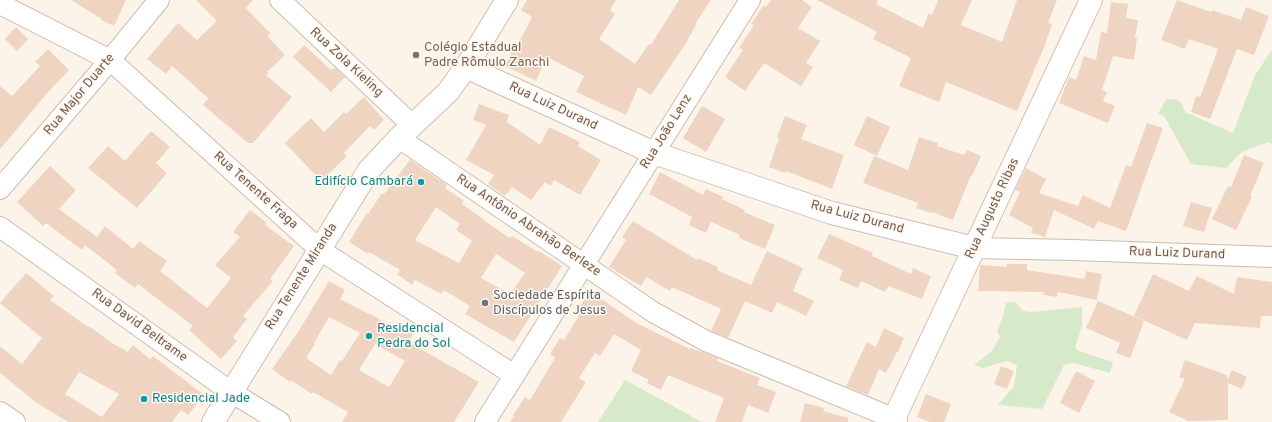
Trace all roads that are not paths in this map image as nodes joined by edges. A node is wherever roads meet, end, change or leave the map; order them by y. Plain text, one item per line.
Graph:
1 (159, 0) edge
2 (280, 0) edge
3 (507, 0) edge
4 (750, 0) edge
5 (1092, 0) edge
6 (0, 4) edge
7 (110, 60) junction
8 (466, 67) junction
9 (406, 132) junction
10 (654, 153) junction
11 (0, 189) edge
12 (0, 227) edge
13 (974, 248) junction
14 (320, 250) junction
15 (1272, 257) edge
16 (584, 264) junction
17 (514, 375) junction
18 (231, 392) junction
19 (0, 412) edge
20 (896, 421) edge
21 (15, 422) edge
22 (213, 422) edge
23 (280, 422) edge
24 (485, 422) edge

1 - 7 street, Rua Major Duarte
2 - 9 street, Rua Zola Kieling
3 - 8 street, Rua Tenente Miranda
4 - 10 street, Rua João Lenz
5 - 13 street, Rua Augusto Ribas
6 - 7 street, Rua Tenente Fraga
7 - 11 street, Rua Major Duarte
7 - 14 street, Rua Tenente Fraga
8 - 9 street, Rua Tenente Miranda
8 - 10 street, Rua Luiz Durand
9 - 14 street, Rua Tenente Miranda
9 - 16 street, Rua Antônio Abrahão Berleze
10 - 13 street, Rua Luiz Durand
10 - 16 street, Rua João Lenz
12 - 18 street, Rua David Beltrame
13 - 15 street, Rua Luiz Durand
13 - 20 street, Rua Augusto Ribas
14 - 17 street, Rua Tenente Fraga
14 - 18 street, Rua Tenente Miranda
16 - 17 street, Rua João Lenz
16 - 20 street, Rua Antônio Abrahão Berleze
17 - 24 street, Rua João Lenz
18 - 22 street, Rua Tenente Miranda
18 - 23 street, Rua David Beltrame
19 - 21 street

